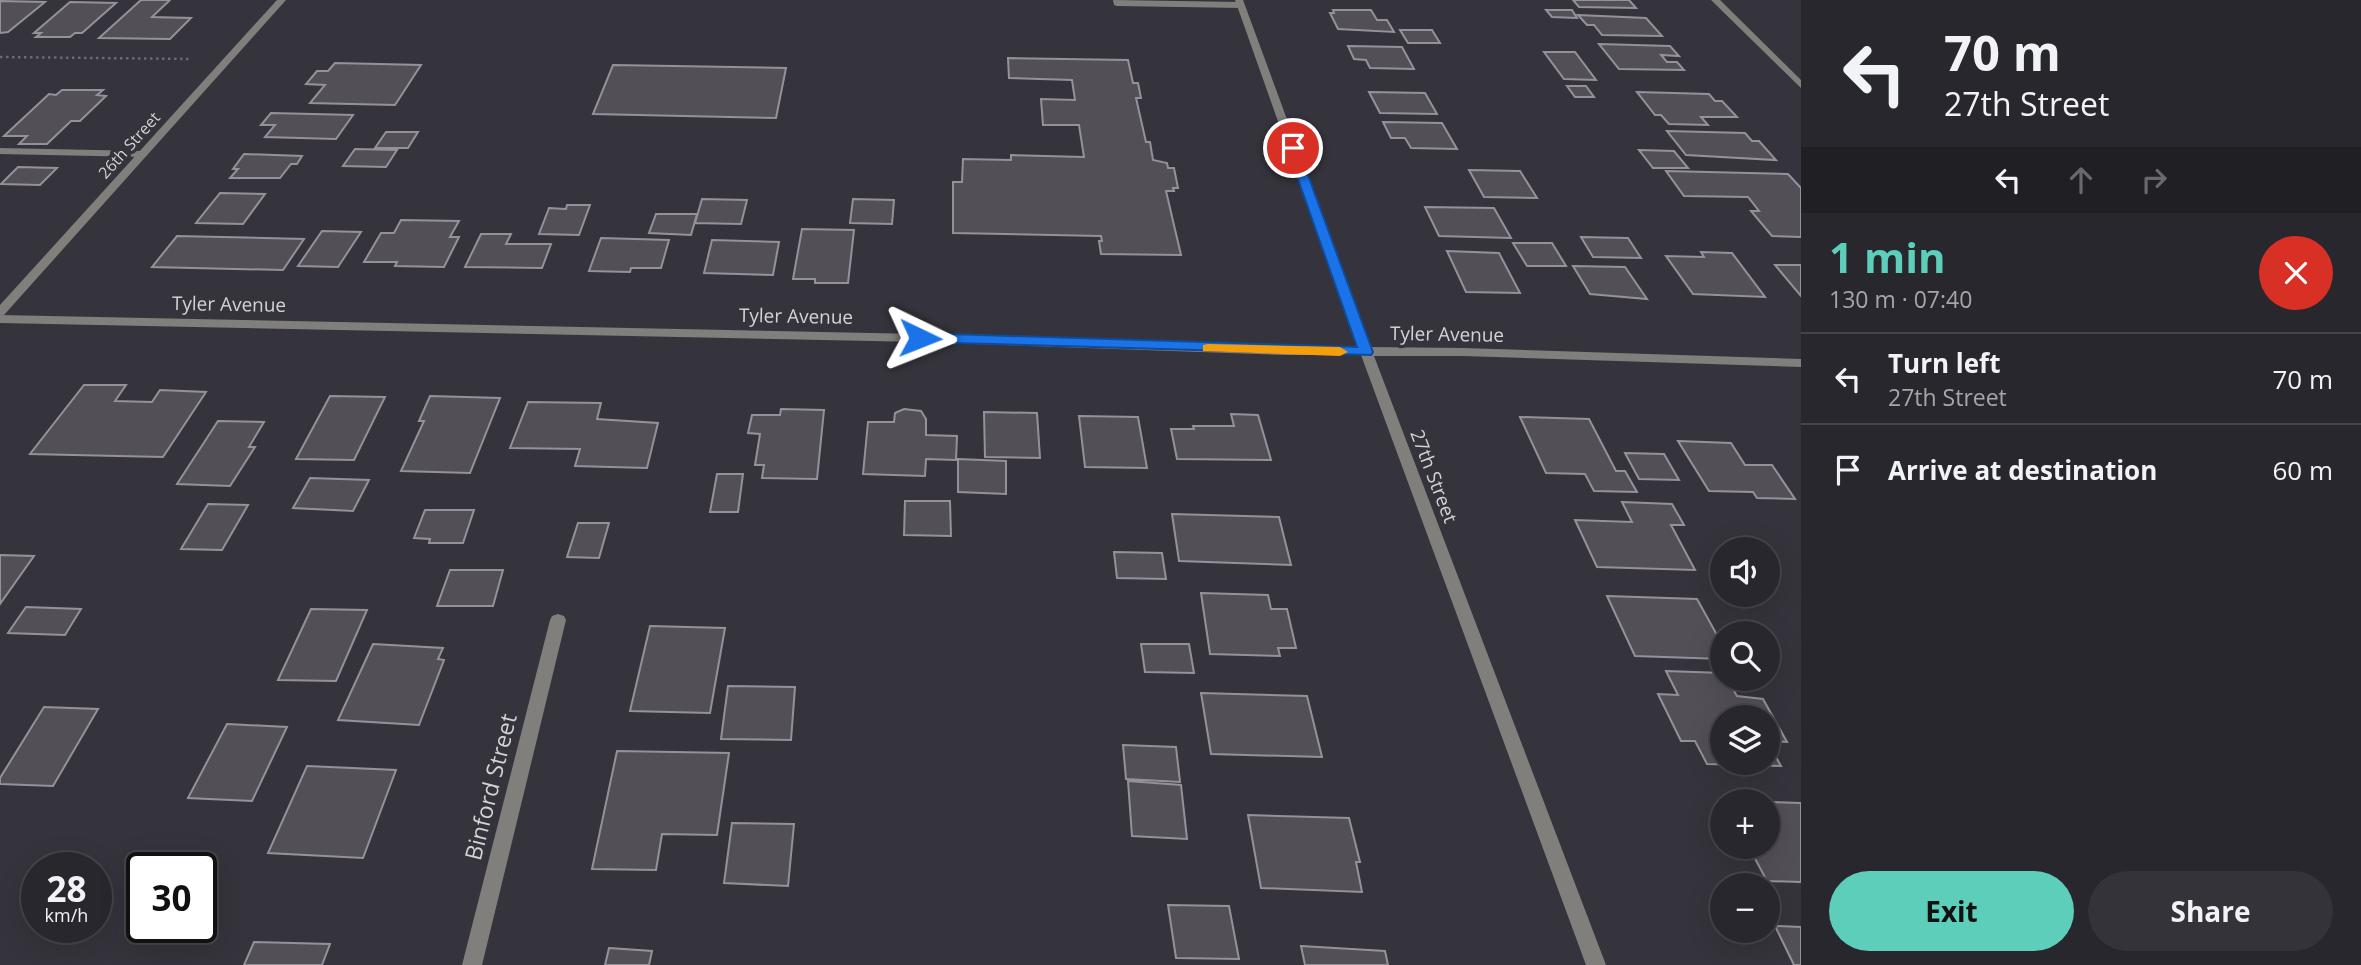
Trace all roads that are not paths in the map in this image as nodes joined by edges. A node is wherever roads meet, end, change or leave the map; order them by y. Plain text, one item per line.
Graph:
1 (282, 0) edge
2 (1117, 0) edge
3 (1715, 0) edge
4 (1240, 2) edge
5 (1801, 85) edge
6 (0, 151) edge
7 (142, 154) junction
8 (0, 312) edge
9 (0, 319) edge
10 (1366, 352) junction
11 (1801, 363) edge
12 (558, 620) dead end
13 (472, 965) edge
14 (1596, 965) edge

1 - 7 street, 26th Street
2 - 4 street
3 - 5 street
4 - 10 street, 27th Street
6 - 7 street
7 - 8 street, 26th Street
9 - 10 street, Tyler Avenue
10 - 11 street, Tyler Avenue
10 - 14 street, 27th Street
12 - 13 street, Binford Street

